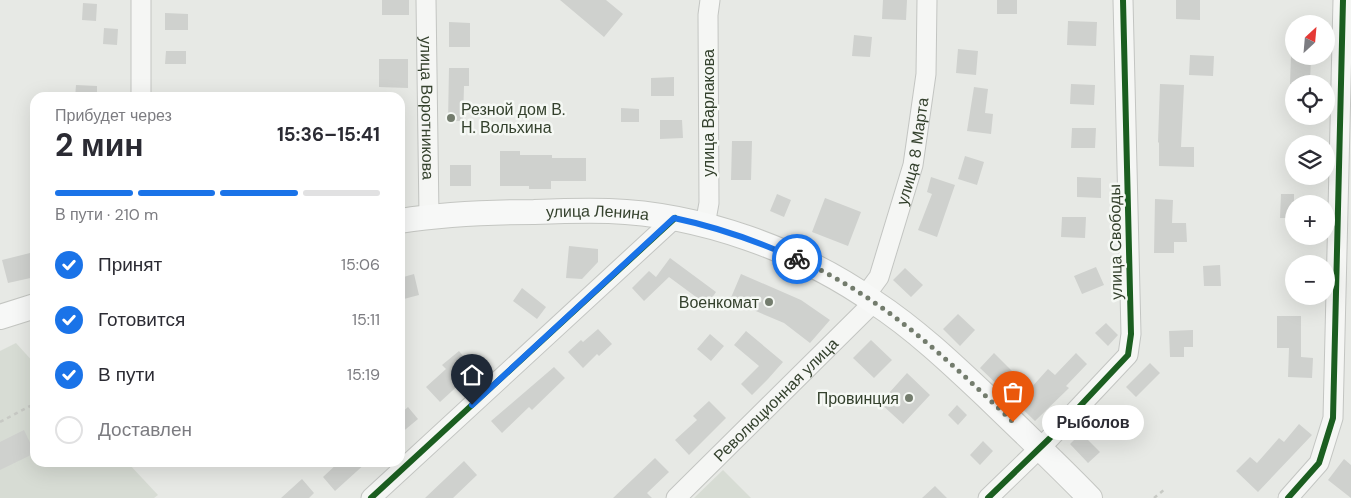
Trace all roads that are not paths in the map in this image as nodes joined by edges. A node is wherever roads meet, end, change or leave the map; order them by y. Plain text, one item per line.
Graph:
1 (141, 0) edge
2 (426, 0) edge
3 (710, 0) edge
4 (927, 0) edge
5 (1123, 0) edge
6 (1346, 2) edge
7 (141, 92) edge
8 (430, 216) junction
9 (674, 218) junction
10 (405, 220) edge
11 (705, 225) junction
12 (870, 299) junction
13 (30, 308) edge
14 (0, 317) edge
15 (1040, 447) junction
16 (405, 467) edge
17 (405, 467) edge
18 (371, 498) edge
19 (676, 498) edge
20 (988, 498) edge
21 (1090, 498) edge
22 (1288, 498) edge

1 - 7 street
2 - 8 street, улица Воротникова
3 - 11 street, улица Варлакова
4 - 12 street, улица 8 Марта
5 - 15 street, улица Свободы
6 - 22 street
8 - 9 main road, улица Ленина
8 - 10 main road, улица Ленина
9 - 11 main road, улица Ленина
9 - 17 street
11 - 12 main road, улица Ленина
12 - 15 main road, улица Ленина
12 - 19 street, Революционная улица
13 - 14 main road
15 - 20 street, улица Свободы
15 - 21 main road, улица Ленина
16 - 18 street

